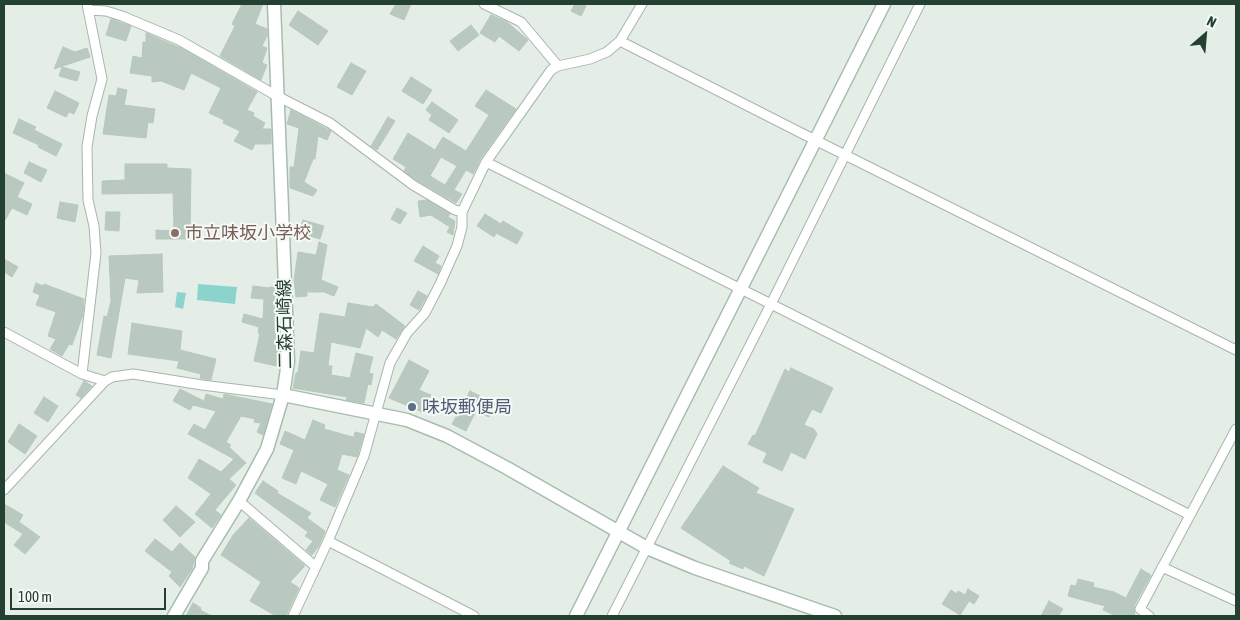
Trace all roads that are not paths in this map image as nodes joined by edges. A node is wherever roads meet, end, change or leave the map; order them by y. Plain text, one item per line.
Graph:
1 (274, 4) edge
2 (484, 4) edge
3 (642, 4) edge
4 (884, 4) edge
5 (920, 4) edge
6 (88, 7) edge
7 (620, 41) junction
8 (558, 66) junction
9 (277, 96) junction
10 (815, 140) junction
11 (844, 155) junction
12 (486, 162) junction
13 (462, 212) junction
14 (741, 289) junction
15 (771, 304) junction
16 (4, 332) edge
17 (1236, 350) edge
18 (82, 374) junction
19 (105, 381) junction
20 (284, 395) junction
21 (376, 413) junction
22 (1236, 428) edge
23 (4, 490) edge
24 (239, 502) junction
25 (1190, 515) junction
26 (618, 533) junction
27 (328, 541) junction
28 (647, 548) junction
29 (316, 567) junction
30 (1162, 567) junction
31 (1236, 601) edge
32 (174, 616) edge
33 (293, 616) edge
34 (474, 616) edge
35 (576, 616) edge
36 (612, 616) edge
37 (835, 616) edge
38 (1149, 616) edge

1 - 9 street, 二森石崎線
2 - 8 street
3 - 7 street
4 - 10 street
5 - 11 street
6 - 9 street
6 - 18 street
7 - 8 street
7 - 10 street
8 - 12 street
9 - 13 street
9 - 20 street, 二森石崎線
10 - 11 street
10 - 14 street
11 - 15 street
11 - 17 street
12 - 13 street
12 - 14 street
13 - 21 street
14 - 15 street
14 - 26 street
15 - 25 street
15 - 28 street
16 - 18 street
18 - 19 street
19 - 20 street
19 - 23 street
20 - 21 street
20 - 24 street, 二森石崎線
21 - 26 street
21 - 27 street
22 - 25 street
24 - 29 street
24 - 32 street, 二森石崎線
25 - 30 street
26 - 28 street
26 - 35 street
27 - 29 street
27 - 34 street
28 - 36 street
28 - 37 street
29 - 33 street
30 - 31 street
30 - 38 street

